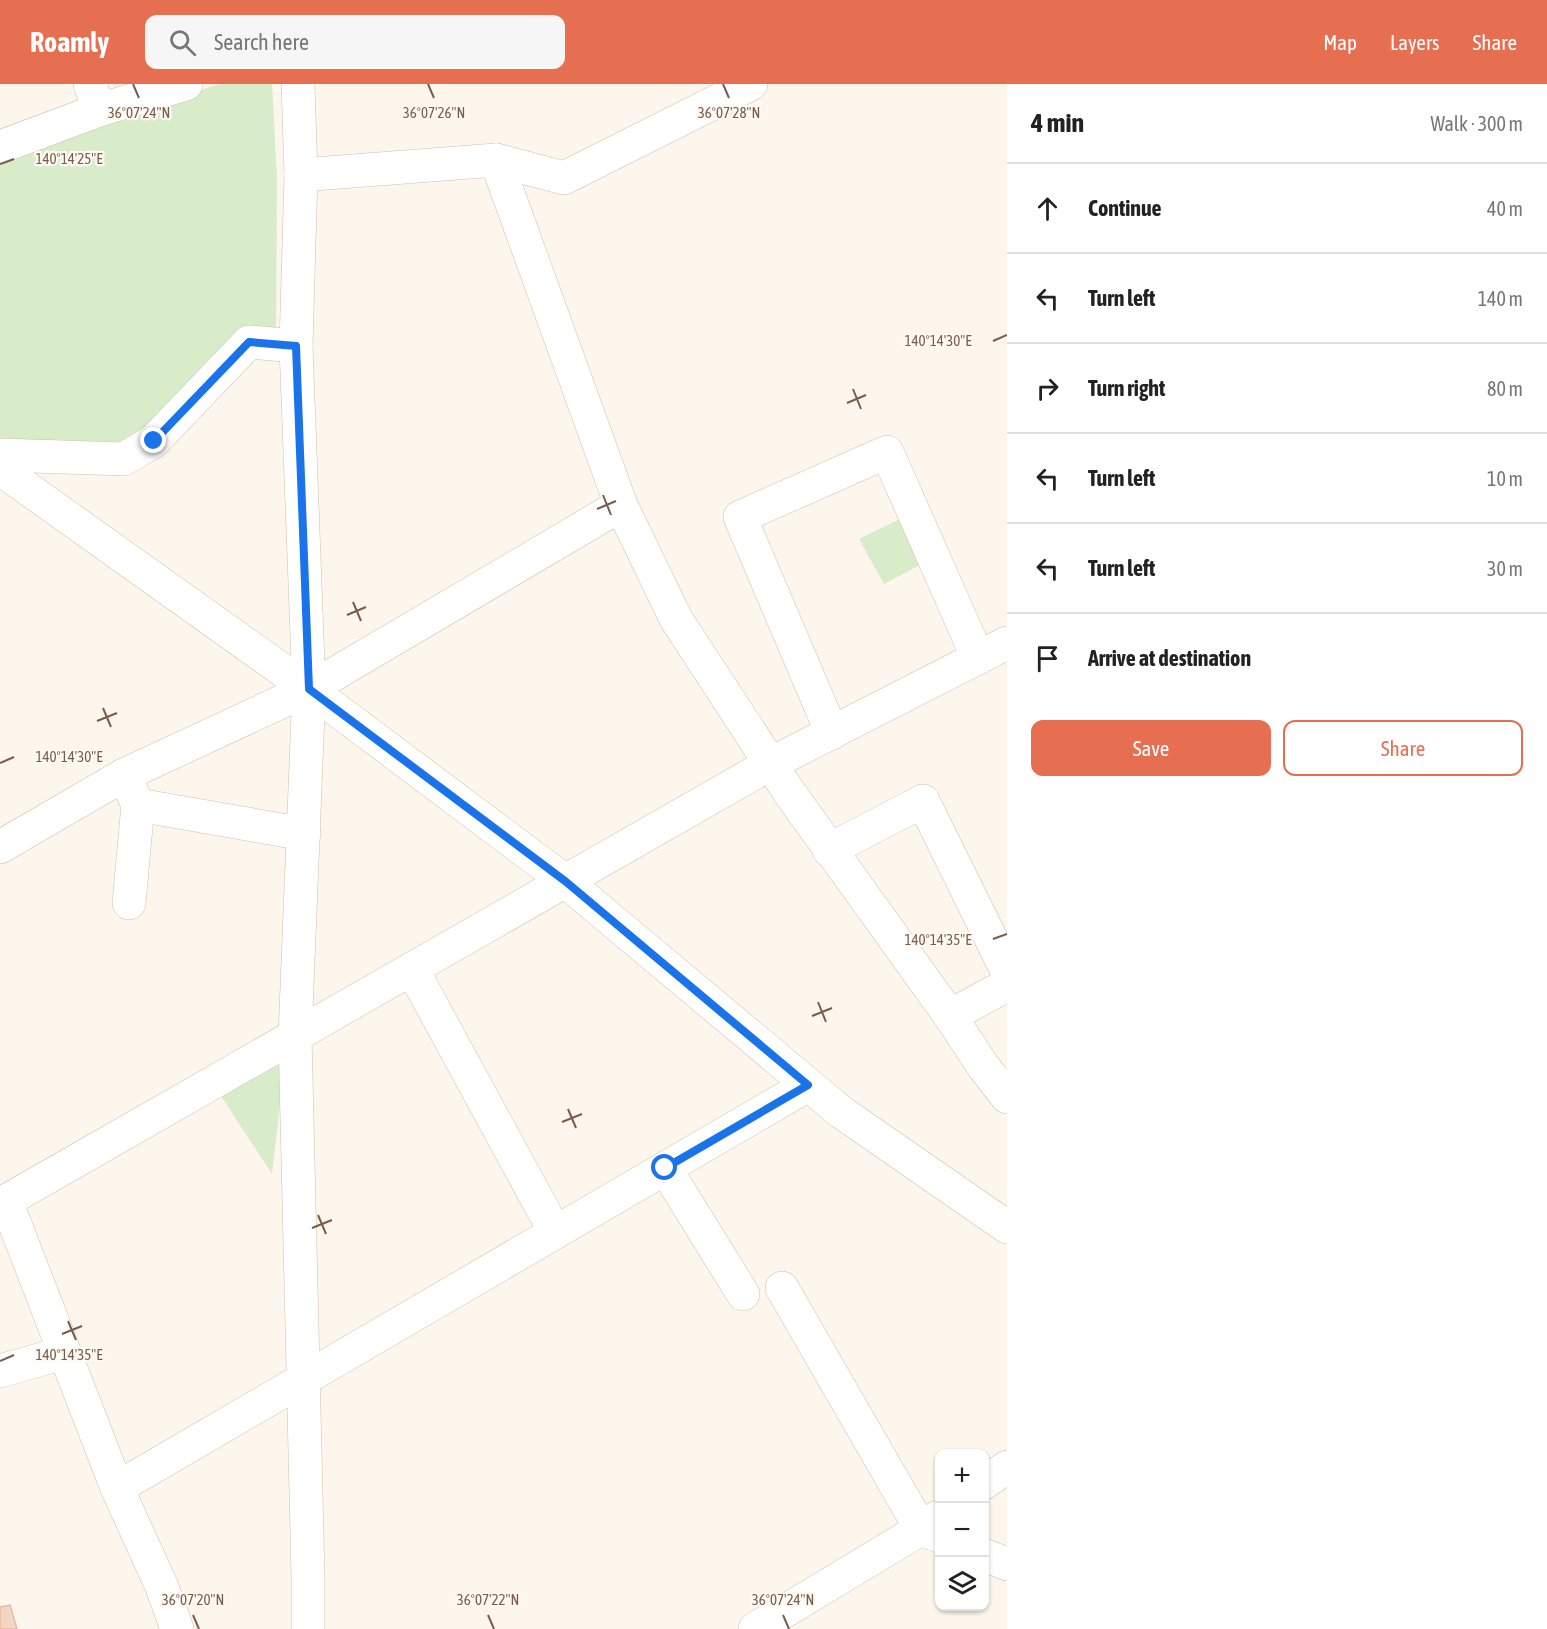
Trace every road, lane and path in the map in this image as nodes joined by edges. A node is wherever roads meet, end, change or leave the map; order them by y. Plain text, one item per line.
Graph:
1 (186, 84) edge
2 (298, 84) edge
3 (751, 84) edge
4 (95, 97) edge
5 (0, 147) edge
6 (496, 160) junction
7 (302, 175) junction
8 (296, 346) junction
9 (0, 454) edge
10 (0, 469) edge
11 (621, 505) junction
12 (1007, 644) edge
13 (978, 658) junction
14 (309, 689) junction
15 (832, 733) junction
16 (770, 764) junction
17 (124, 775) junction
18 (138, 806) junction
19 (303, 834) junction
20 (0, 847) edge
21 (829, 849) junction
22 (565, 881) junction
23 (129, 903) dead end
24 (412, 969) junction
25 (1007, 971) edge
26 (1007, 985) edge
27 (950, 1016) junction
28 (295, 1036) junction
29 (808, 1085) junction
30 (1007, 1096) edge
31 (665, 1168) junction
32 (2, 1196) edge
33 (1007, 1227) edge
34 (555, 1232) junction
35 (782, 1288) dead end
36 (742, 1294) dead end
37 (64, 1353) junction
38 (0, 1371) edge
39 (303, 1379) junction
40 (1007, 1467) edge
41 (989, 1480) edge
42 (117, 1488) junction
43 (933, 1527) edge
44 (989, 1557) edge
45 (1007, 1564) edge
46 (177, 1629) edge
47 (308, 1629) edge
48 (755, 1629) edge

1 - 4 street
2 - 7 street
3 - 6 street
4 - 5 street
6 - 7 street
6 - 11 street
7 - 8 street
8 - 9 street
8 - 14 street
10 - 14 street
11 - 14 street
11 - 16 street
12 - 13 street
13 - 15 street
13 - 15 street
14 - 17 street
14 - 19 street
14 - 22 street
15 - 16 street
16 - 21 street
16 - 22 street
17 - 18 street
17 - 20 street
18 - 19 street
18 - 23 street
19 - 28 street
21 - 25 street
21 - 27 street
22 - 24 street
22 - 29 street
24 - 28 street
24 - 34 street
26 - 27 street
27 - 30 street
28 - 32 street
28 - 39 street
29 - 31 street
29 - 33 street
31 - 34 street
31 - 36 street
32 - 37 street
34 - 39 street
35 - 43 street
37 - 38 street
37 - 42 street
39 - 42 street
39 - 47 street
40 - 41 street
42 - 46 street
43 - 48 street
44 - 45 street

